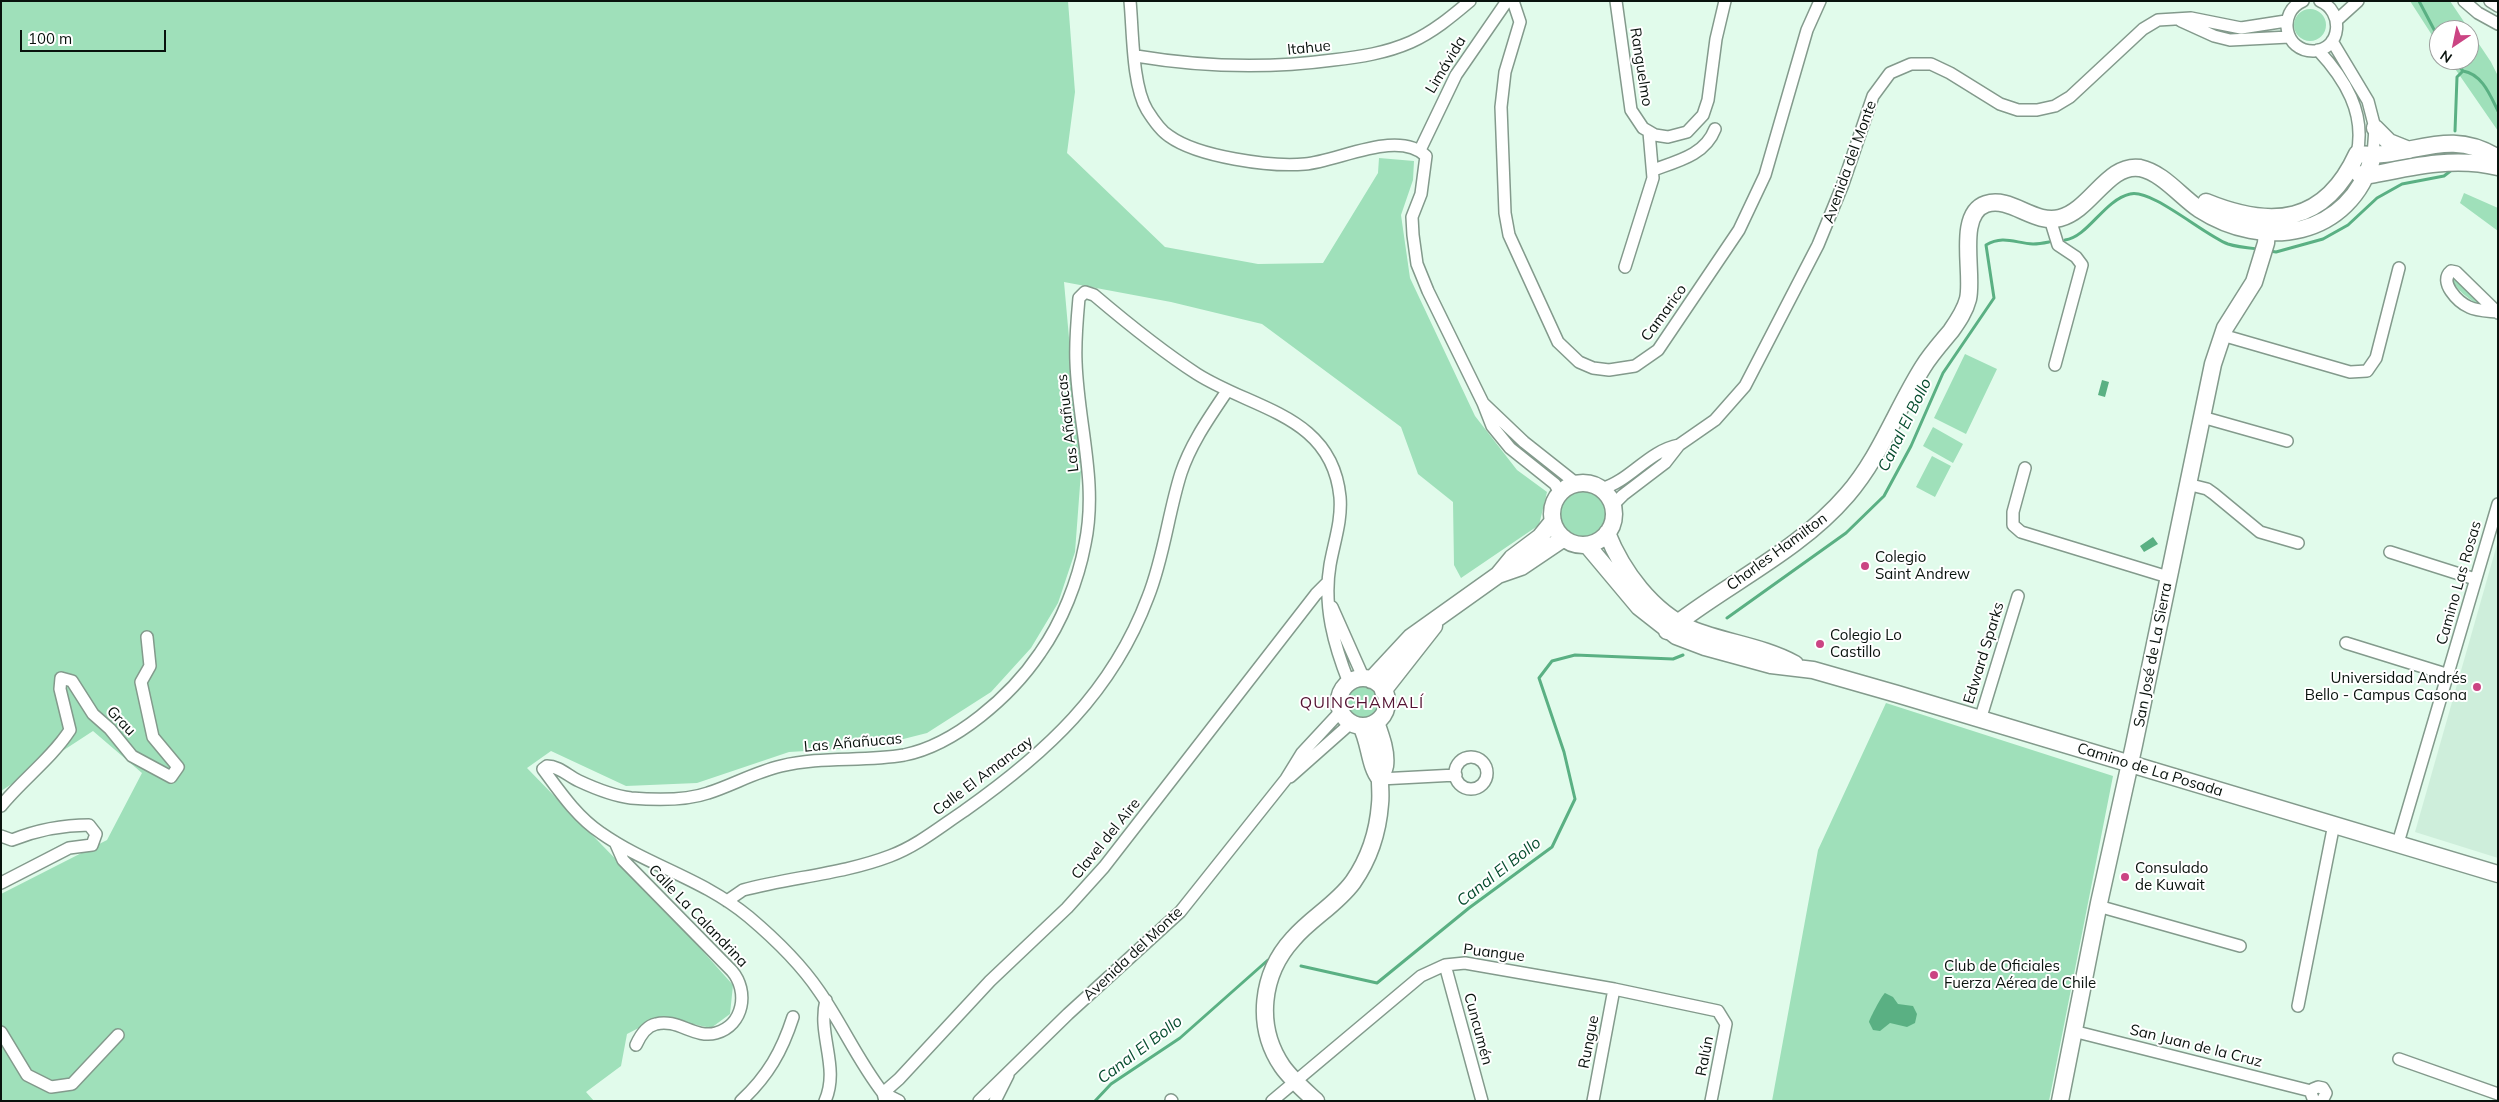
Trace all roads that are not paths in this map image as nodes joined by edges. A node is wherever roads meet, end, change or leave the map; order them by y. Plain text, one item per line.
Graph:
1 (1130, 1) edge
2 (1470, 1) edge
3 (1507, 1) edge
4 (1512, 1) edge
5 (1616, 1) edge
6 (1725, 1) edge
7 (1820, 1) edge
8 (2303, 1) edge
9 (2358, 1) edge
10 (2464, 1) edge
11 (2490, 1) edge
12 (2328, 3) edge
13 (2291, 5) edge
14 (2498, 6) edge
15 (2172, 18) junction
16 (2337, 20) junction
17 (2286, 21) junction
18 (2498, 24) edge
19 (2289, 37) junction
20 (2332, 41) junction
21 (2318, 50) junction
22 (1136, 56) junction
23 (2375, 128) junction
24 (1715, 129) dead end
25 (1649, 132) junction
26 (1420, 150) junction
27 (2409, 150) junction
28 (2357, 154) junction
29 (2373, 156) junction
30 (2498, 158) edge
31 (2498, 167) edge
32 (1653, 170) junction
33 (2349, 172) junction
34 (2366, 176) junction
35 (2050, 219) junction
36 (2268, 225) junction
37 (1625, 267) dead end
38 (2399, 268) dead end
39 (2222, 334) junction
40 (2055, 365) dead end
41 (1227, 391) junction
42 (1483, 404) junction
43 (2202, 417) junction
44 (2287, 441) dead end
45 (1679, 445) junction
46 (2025, 468) dead end
47 (1577, 484) junction
48 (2187, 484) junction
49 (1601, 489) junction
50 (1560, 493) junction
51 (2498, 504) edge
52 (1612, 506) junction
53 (1553, 521) junction
54 (1607, 534) junction
55 (1564, 538) junction
56 (2298, 543) dead end
57 (1587, 544) junction
58 (2390, 552) dead end
59 (1498, 575) junction
60 (2168, 577) junction
61 (2475, 579) junction
62 (1328, 582) junction
63 (2018, 596) dead end
64 (1673, 626) junction
65 (147, 638) dead end
66 (2346, 643) dead end
67 (2449, 675) junction
68 (1367, 683) junction
69 (1980, 720) junction
70 (1357, 721) junction
71 (2130, 764) junction
72 (1456, 775) dead end
73 (1380, 779) junction
74 (1, 806) edge
75 (2334, 824) junction
76 (1, 836) edge
77 (615, 842) junction
78 (2398, 843) junction
79 (2498, 874) edge
80 (1, 883) edge
81 (727, 901) junction
82 (2098, 906) junction
83 (2240, 946) dead end
84 (1445, 965) junction
85 (1614, 988) junction
86 (826, 1000) junction
87 (2298, 1006) dead end
88 (793, 1017) dead end
89 (1723, 1017) joint
90 (2074, 1030) junction
91 (1, 1032) edge
92 (118, 1035) dead end
93 (636, 1045) dead end
94 (2399, 1059) dead end
95 (1009, 1074) junction
96 (1295, 1082) junction
97 (2498, 1094) edge
98 (2313, 1096) edge
99 (884, 1097) edge
100 (741, 1101) edge
101 (825, 1101) edge
102 (899, 1101) edge
103 (980, 1101) edge
104 (995, 1101) edge
105 (1272, 1101) edge
106 (1316, 1101) edge
107 (1482, 1101) edge
108 (1593, 1101) edge
109 (1712, 1101) edge
110 (2060, 1101) edge
111 (2322, 1101) edge

1 - 22 street
2 - 22 street, Itahue
3 - 26 street, Limávida
4 - 7 street, Camarico
5 - 25 street, Ranguelmo
6 - 25 street
8 - 13 street
9 - 16 street
10 - 18 street
11 - 14 street
12 - 16 street
13 - 17 street
15 - 17 street, Avenida del Monte
15 - 19 street
15 - 45 street, Avenida del Monte
16 - 20 street
17 - 19 street
19 - 21 street
20 - 21 street
20 - 23 street
21 - 28 street
22 - 26 street
23 - 27 street
23 - 29 street
24 - 32 street
25 - 32 street
26 - 42 street
27 - 29 street
27 - 30 street
28 - 29 street
28 - 33 street
29 - 34 street
31 - 34 street
32 - 37 street
33 - 34 street
33 - 36 street
34 - 36 street
35 - 36 street
35 - 40 street
35 - 64 street, Charles Hamilton
36 - 39 street, San José de La Sierra
38 - 39 street
39 - 43 street, San José de La Sierra
41 - 62 street
41 - 77 street, Las Añañucas
41 - 81 street, Calle El Amancay
42 - 47 street
42 - 50 street
43 - 44 street
43 - 48 street, San José de La Sierra
45 - 49 street, Avenida del Monte
45 - 52 street, Avenida del Monte
46 - 60 street
47 - 49 street
47 - 50 street
48 - 56 street
48 - 60 street, San José de La Sierra
49 - 52 street
50 - 53 street
51 - 61 street, Camino Las Rosas
52 - 54 street
53 - 55 street
53 - 59 street
54 - 57 street
54 - 64 street, Camino de La Posada
55 - 57 street
55 - 59 street
57 - 64 street, Camino de La Posada
58 - 61 street
59 - 68 street
60 - 71 street, San José de La Sierra
61 - 67 street, Camino Las Rosas
62 - 68 street
62 - 99 street, Clavel del Aire
63 - 69 street, Edward Sparks
64 - 69 street, Camino de La Posada
65 - 74 street, Grau
66 - 67 street
67 - 78 street, Camino Las Rosas
68 - 70 street
68 - 70 street
69 - 71 street, Camino de La Posada
70 - 73 street
70 - 95 street, Avenida del Monte
71 - 75 street, Camino de La Posada
71 - 82 street, San José de La Sierra
72 - 73 street
73 - 96 street
75 - 78 street, Camino de La Posada
75 - 87 street
76 - 80 street
77 - 81 street
77 - 93 street, Calle La Calandrina
78 - 79 street, Camino de La Posada
81 - 86 street
82 - 83 street
82 - 90 street, San José de La Sierra
84 - 85 street, Puangue
84 - 96 street, Puangue
84 - 107 street, Cuncumén
85 - 89 street, Puangue
85 - 108 street, Rungue
86 - 99 street
86 - 101 street
88 - 100 street
89 - 109 street, Ralún
90 - 98 street, San Juan de la Cruz
90 - 110 street, San José de La Sierra
91 - 92 street
94 - 97 street
95 - 103 street, Avenida del Monte
95 - 104 street, Avenida del Monte
96 - 105 street, Puangue
96 - 106 street
98 - 111 street, San Juan de la Cruz
99 - 102 street

